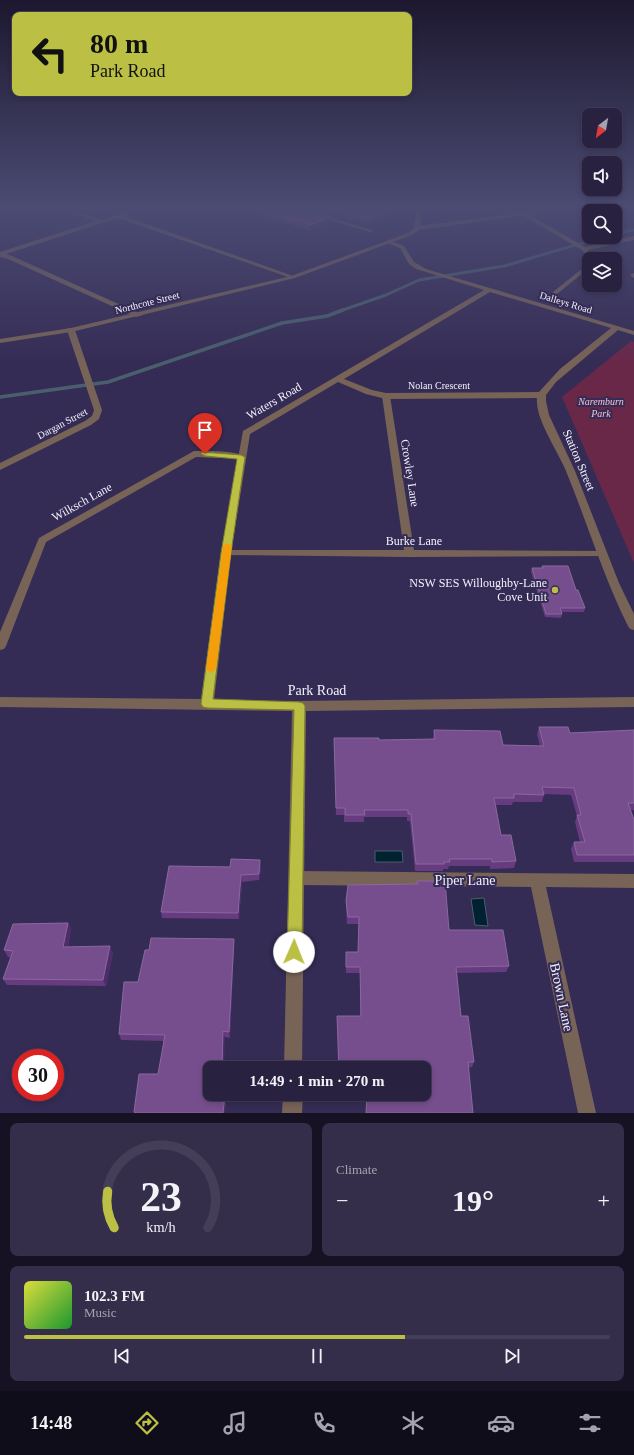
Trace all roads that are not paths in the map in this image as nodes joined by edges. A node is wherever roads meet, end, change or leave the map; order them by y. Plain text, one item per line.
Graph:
1 (17, 260) edge
2 (244, 260) edge
3 (340, 260) edge
4 (408, 260) edge
5 (582, 271) edge
6 (293, 277) junction
7 (489, 290) junction
8 (550, 297) dead end
9 (139, 315) junction
10 (616, 328) junction
11 (71, 330) junction
12 (634, 333) edge
13 (0, 341) edge
14 (338, 379) junction
15 (542, 395) junction
16 (386, 396) junction
17 (241, 457) junction
18 (0, 467) edge
19 (226, 553) junction
20 (410, 554) junction
21 (602, 554) junction
22 (634, 626) edge
23 (0, 646) edge
24 (0, 702) edge
25 (634, 702) edge
26 (207, 704) junction
27 (299, 706) junction
28 (296, 878) junction
29 (537, 880) junction
30 (634, 881) edge
31 (293, 1061) edge
32 (293, 1101) edge
33 (292, 1113) edge
34 (587, 1113) edge

1 - 9 street
2 - 6 street
3 - 6 street, Northcote Street
4 - 7 street, Dalleys Road
5 - 8 street
6 - 9 street, Northcote Street
7 - 10 street, Dalleys Road
7 - 14 street, Waters Road
9 - 11 street, Northcote Street
10 - 12 street, Dalleys Road
10 - 15 street
11 - 13 street, Northcote Street
11 - 18 street, Dargan Street
14 - 16 street, Nolan Crescent
14 - 17 street, Waters Road
15 - 16 street, Nolan Crescent
15 - 21 street, Station Street
16 - 20 lane, Crowley Lane
17 - 19 street, Waters Road
17 - 23 lane, Wilksch Lane
19 - 20 lane, Burke Lane
19 - 26 street, Waters Road
20 - 21 lane, Burke Lane
21 - 22 street, Station Street
24 - 26 street, Park Road
25 - 27 street, Park Road
26 - 27 street, Park Road
27 - 28 street
28 - 29 lane, Piper Lane
28 - 31 street
29 - 30 lane, Piper Lane
29 - 34 lane, Brown Lane
32 - 33 street

